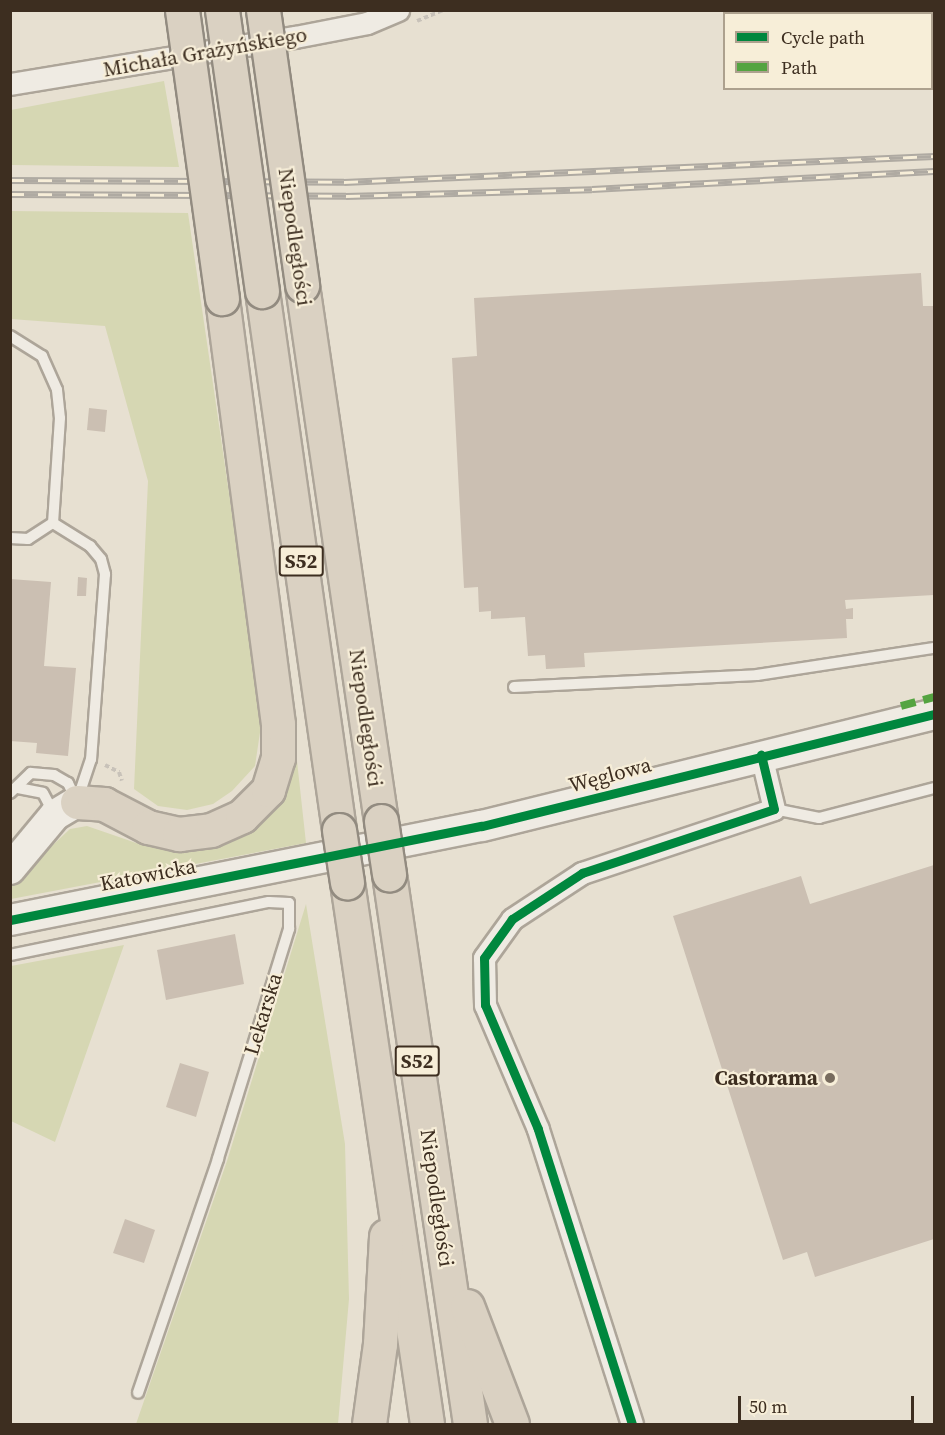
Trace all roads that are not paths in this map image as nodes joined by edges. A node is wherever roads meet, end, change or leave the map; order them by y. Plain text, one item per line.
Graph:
1 (182, 10) edge
2 (222, 10) edge
3 (263, 10) edge
4 (398, 10) edge
5 (10, 84) edge
6 (10, 336) edge
7 (52, 523) junction
8 (10, 538) edge
9 (934, 648) edge
10 (514, 687) dead end
11 (934, 714) edge
12 (760, 755) junction
13 (934, 788) edge
14 (14, 791) edge
15 (66, 808) junction
16 (774, 810) junction
17 (293, 866) joint
18 (10, 869) edge
19 (10, 920) edge
20 (10, 955) edge
21 (389, 1162) junction
22 (445, 1249) junction
23 (138, 1393) dead end
24 (369, 1425) edge
25 (427, 1425) edge
26 (470, 1425) edge
27 (512, 1425) edge
28 (632, 1425) edge

1 - 15 highway, bridge
2 - 21 highway, Niepodległości / S52, bridge
3 - 22 highway, Niepodległości / S52, bridge
4 - 5 street, Michała Grażyńskiego
6 - 7 lane
7 - 8 lane
7 - 15 lane
9 - 10 lane
11 - 12 street, Węglowa
12 - 16 street
12 - 17 street, Węglowa
13 - 16 lane
14 - 15 lane
14 - 15 lane
15 - 18 street
16 - 28 street
17 - 19 street, Katowicka
20 - 23 lane, Lekarska
21 - 24 highway
21 - 25 highway, Niepodległości / S52
22 - 26 highway, Niepodległości / S52
22 - 27 highway

